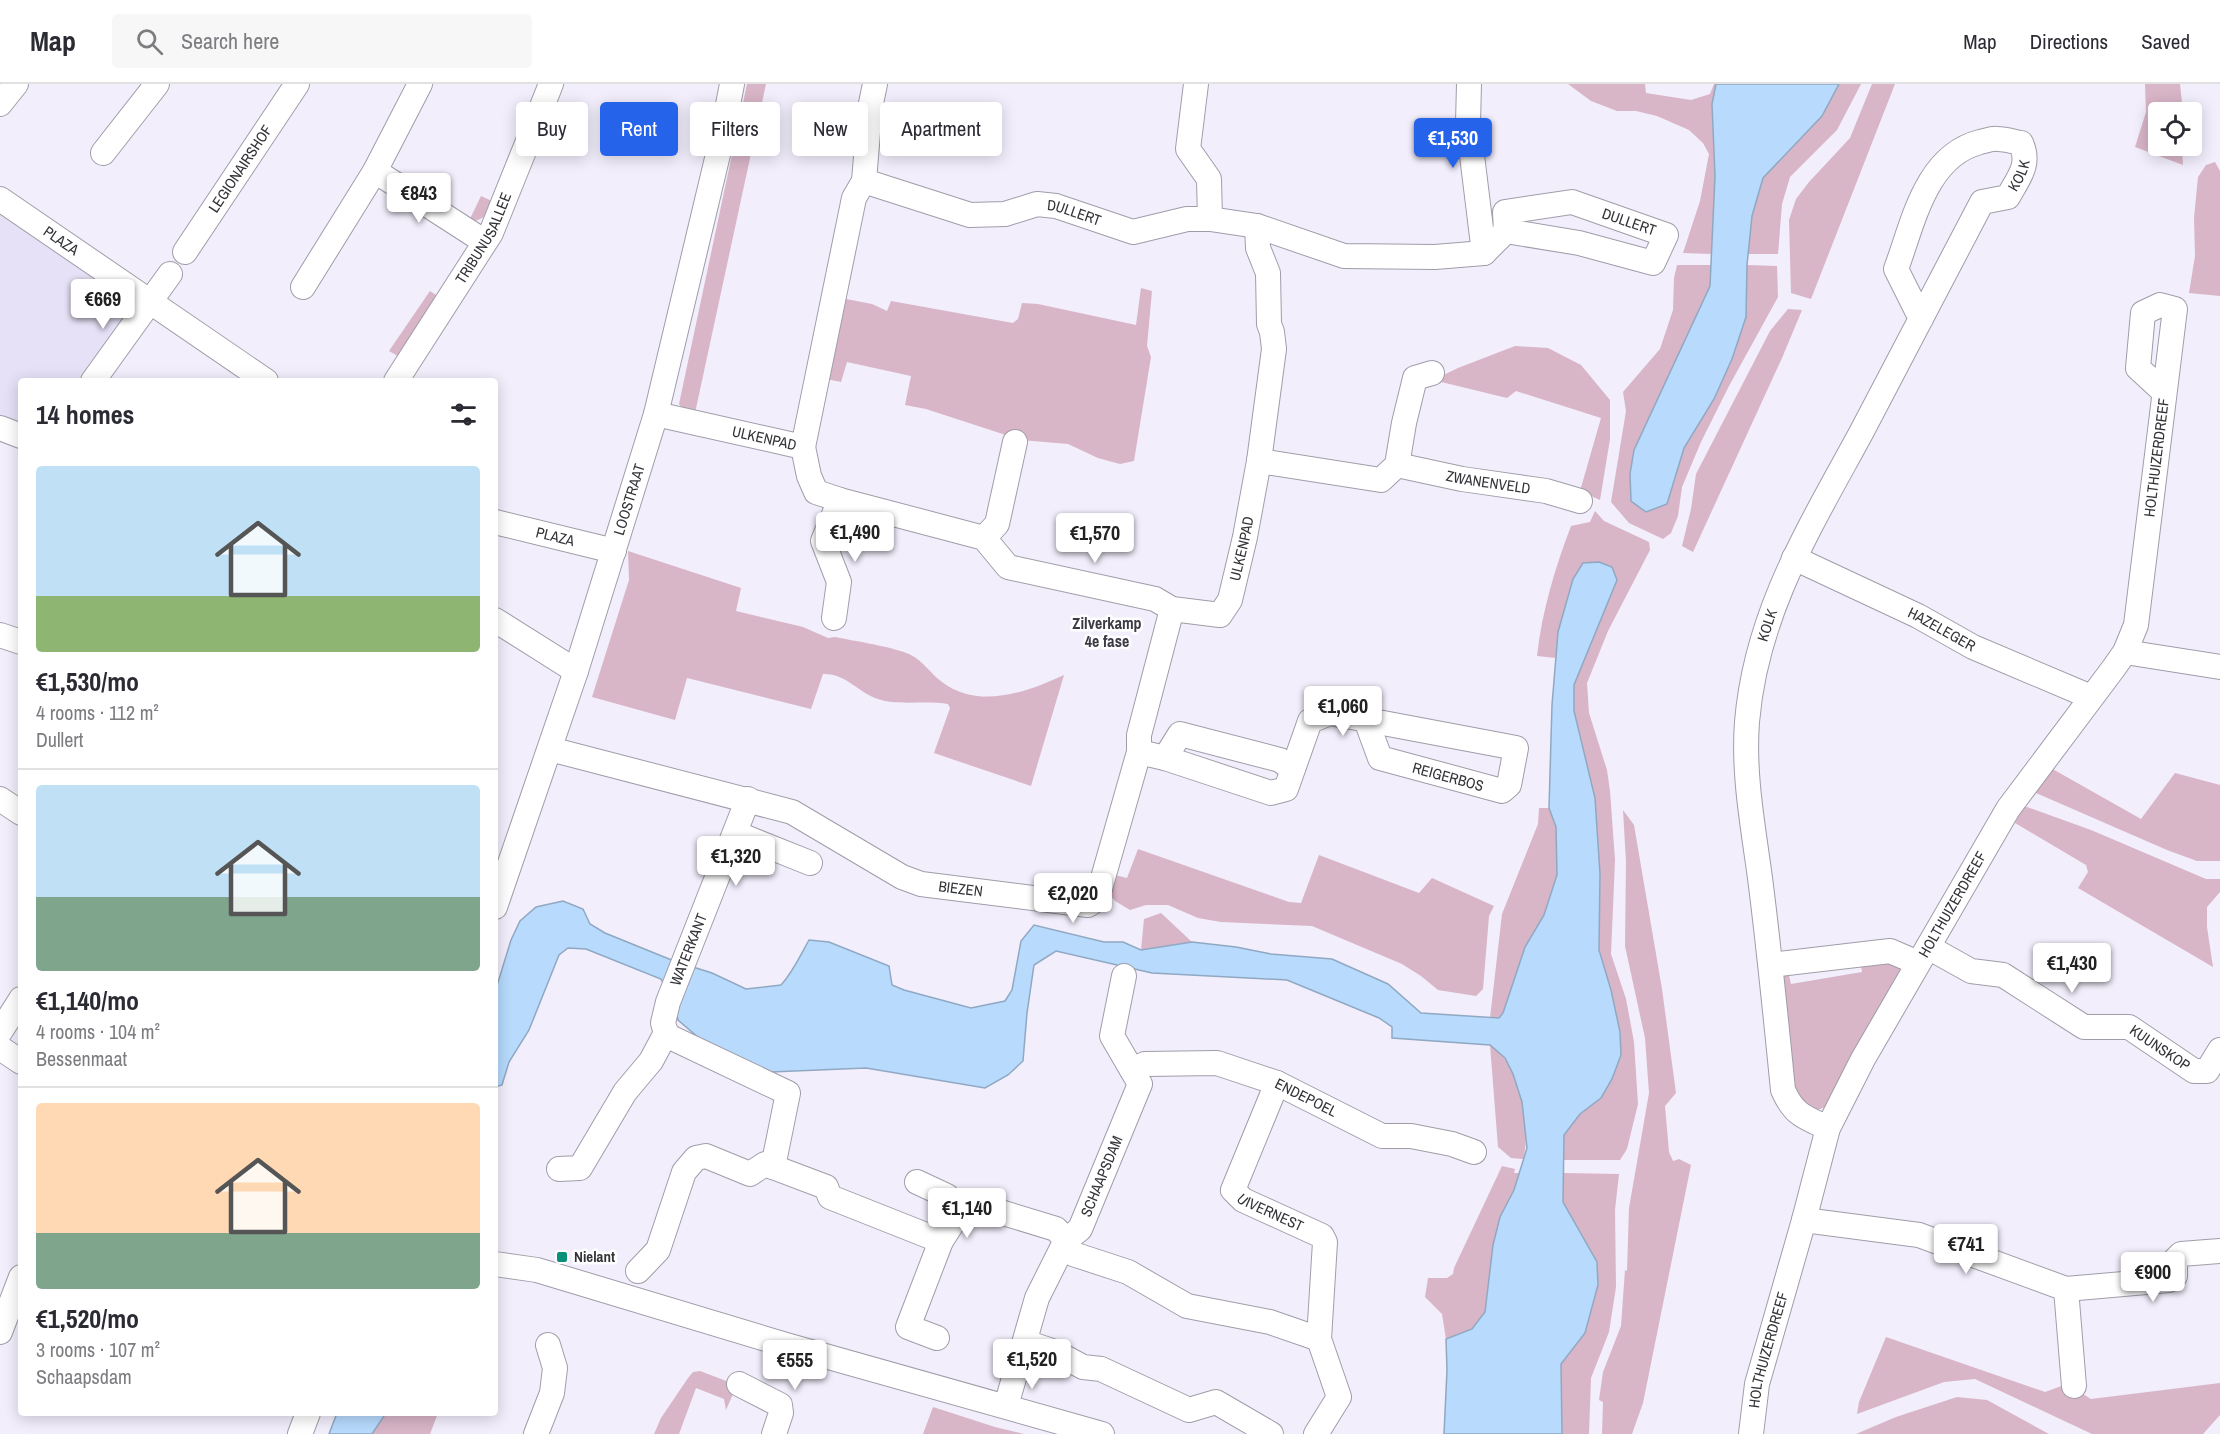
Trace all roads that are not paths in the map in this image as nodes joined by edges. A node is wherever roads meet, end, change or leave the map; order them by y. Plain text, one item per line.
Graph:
1 (16, 84) edge
2 (157, 84) edge
3 (297, 84) edge
4 (420, 84) edge
5 (551, 84) edge
6 (732, 84) edge
7 (875, 84) edge
8 (1196, 84) edge
9 (1469, 84) edge
10 (0, 104) edge
11 (103, 153) dead end
12 (375, 171) junction
13 (864, 182) junction
14 (0, 199) edge
15 (1209, 219) junction
16 (1257, 226) junction
17 (1506, 231) junction
18 (485, 242) junction
19 (185, 252) dead end
20 (1484, 253) junction
21 (170, 274) dead end
22 (303, 287) dead end
23 (151, 301) junction
24 (1921, 319) junction
25 (1432, 373) dead end
26 (95, 378) edge
27 (262, 378) edge
28 (398, 378) edge
29 (2164, 392) dead end
30 (656, 414) junction
31 (0, 428) edge
32 (18, 435) edge
33 (1015, 442) dead end
34 (803, 447) junction
35 (1259, 461) junction
36 (1397, 465) junction
37 (840, 500) junction
38 (1580, 501) dead end
39 (498, 523) edge
40 (984, 538) junction
41 (614, 550) junction
42 (1794, 558) junction
43 (1172, 609) junction
44 (834, 618) dead end
45 (498, 622) edge
46 (0, 635) edge
47 (18, 641) edge
48 (2124, 652) junction
49 (2220, 667) edge
50 (576, 671) junction
51 (2091, 697) junction
52 (1366, 720) junction
53 (550, 749) junction
54 (1139, 752) junction
55 (1165, 758) junction
56 (1293, 769) junction
57 (748, 798) junction
58 (0, 799) edge
59 (18, 811) edge
60 (735, 833) junction
61 (810, 863) dead end
62 (498, 898) edge
63 (1923, 955) junction
64 (1771, 965) junction
65 (1124, 976) dead end
66 (18, 1004) edge
67 (0, 1032) edge
68 (666, 1033) junction
69 (0, 1048) edge
70 (2220, 1050) edge
71 (18, 1060) edge
72 (1132, 1070) junction
73 (1277, 1083) junction
74 (1828, 1128) junction
75 (1474, 1152) dead end
76 (773, 1167) junction
77 (559, 1169) dead end
78 (917, 1182) dead end
79 (959, 1213) junction
80 (1804, 1220) junction
81 (1066, 1240) junction
82 (941, 1241) junction
83 (2220, 1251) edge
84 (498, 1264) edge
85 (638, 1270) dead end
86 (12, 1282) edge
87 (2066, 1289) junction
88 (0, 1332) edge
89 (937, 1338) dead end
90 (1319, 1339) junction
91 (1025, 1342) junction
92 (548, 1346) dead end
93 (739, 1384) dead end
94 (2074, 1386) dead end
95 (1006, 1406) junction
96 (307, 1416) edge
97 (300, 1434) edge
98 (536, 1434) edge
99 (774, 1434) edge
100 (1102, 1434) edge
101 (1271, 1434) edge
102 (1316, 1434) edge
103 (1751, 1434) edge

1 - 10 street
2 - 11 street
3 - 19 street, LEGIONAIRSHOF
4 - 12 street
5 - 18 street, TRIBUNUSALLEE
6 - 30 street, LOOSTRAAT
7 - 13 street
8 - 15 street
9 - 20 street
12 - 18 street
12 - 22 street
13 - 15 street, DULLERT
13 - 34 street
14 - 23 street, PLAZA
15 - 16 street, DULLERT
16 - 20 street, DULLERT
16 - 35 street, ULKENPAD
17 - 17 street, DULLERT
17 - 20 street, DULLERT
18 - 28 street, TRIBUNUSALLEE
21 - 23 street
23 - 26 street
23 - 27 street, PLAZA
24 - 24 street, KOLK
24 - 42 street, KOLK
25 - 36 street
29 - 48 street, HOLTHUIZERDREEF
30 - 34 street, ULKENPAD
30 - 41 street, LOOSTRAAT
31 - 32 street
33 - 40 street
34 - 37 street, ULKENPAD
35 - 36 street
35 - 43 street, ULKENPAD
36 - 38 street, ZWANENVELD
37 - 40 street, ULKENPAD
37 - 44 street
39 - 41 street, PLAZA
40 - 43 street, ULKENPAD
41 - 50 street, LOOSTRAAT
42 - 51 street, HAZELEGER
42 - 64 street, KOLK
43 - 54 street, BIEZEN
45 - 50 street
46 - 47 street
48 - 49 street
48 - 51 street, HOLTHUIZERDREEF
50 - 53 street, LOOSTRAAT
51 - 63 street, HOLTHUIZERDREEF
52 - 52 street, REIGERBOS
52 - 56 street, REIGERBOS
53 - 57 street, BIEZEN
53 - 62 street, LOOSTRAAT
54 - 55 street, REIGERBOS
54 - 57 street, BIEZEN
55 - 56 street
55 - 56 street, REIGERBOS
57 - 60 street, WATERKANT
58 - 59 street
60 - 61 street
60 - 68 street, WATERKANT
63 - 64 street
63 - 70 street, KUUNSKOP
63 - 74 street, HOLTHUIZERDREEF
64 - 74 street, KOLK
65 - 72 street, SCHAAPSDAM
66 - 67 street
68 - 76 street
68 - 77 street, WATERKANT
69 - 71 street
72 - 73 street, ENDEPOEL
72 - 81 street, SCHAAPSDAM
73 - 75 street, ENDEPOEL
73 - 90 street, UIVERNEST
74 - 80 street, HOLTHUIZERDREEF
76 - 82 street
76 - 85 street
78 - 79 street
79 - 81 street
79 - 82 street
80 - 87 street
80 - 103 street, HOLTHUIZERDREEF
81 - 90 street
81 - 91 street, SCHAAPSDAM
82 - 89 street
83 - 87 street
84 - 95 street
86 - 88 street
87 - 94 street
90 - 102 street, UIVERNEST
91 - 95 street, SCHAAPSDAM
91 - 101 street
92 - 98 street
93 - 99 street
95 - 100 street
96 - 97 street

